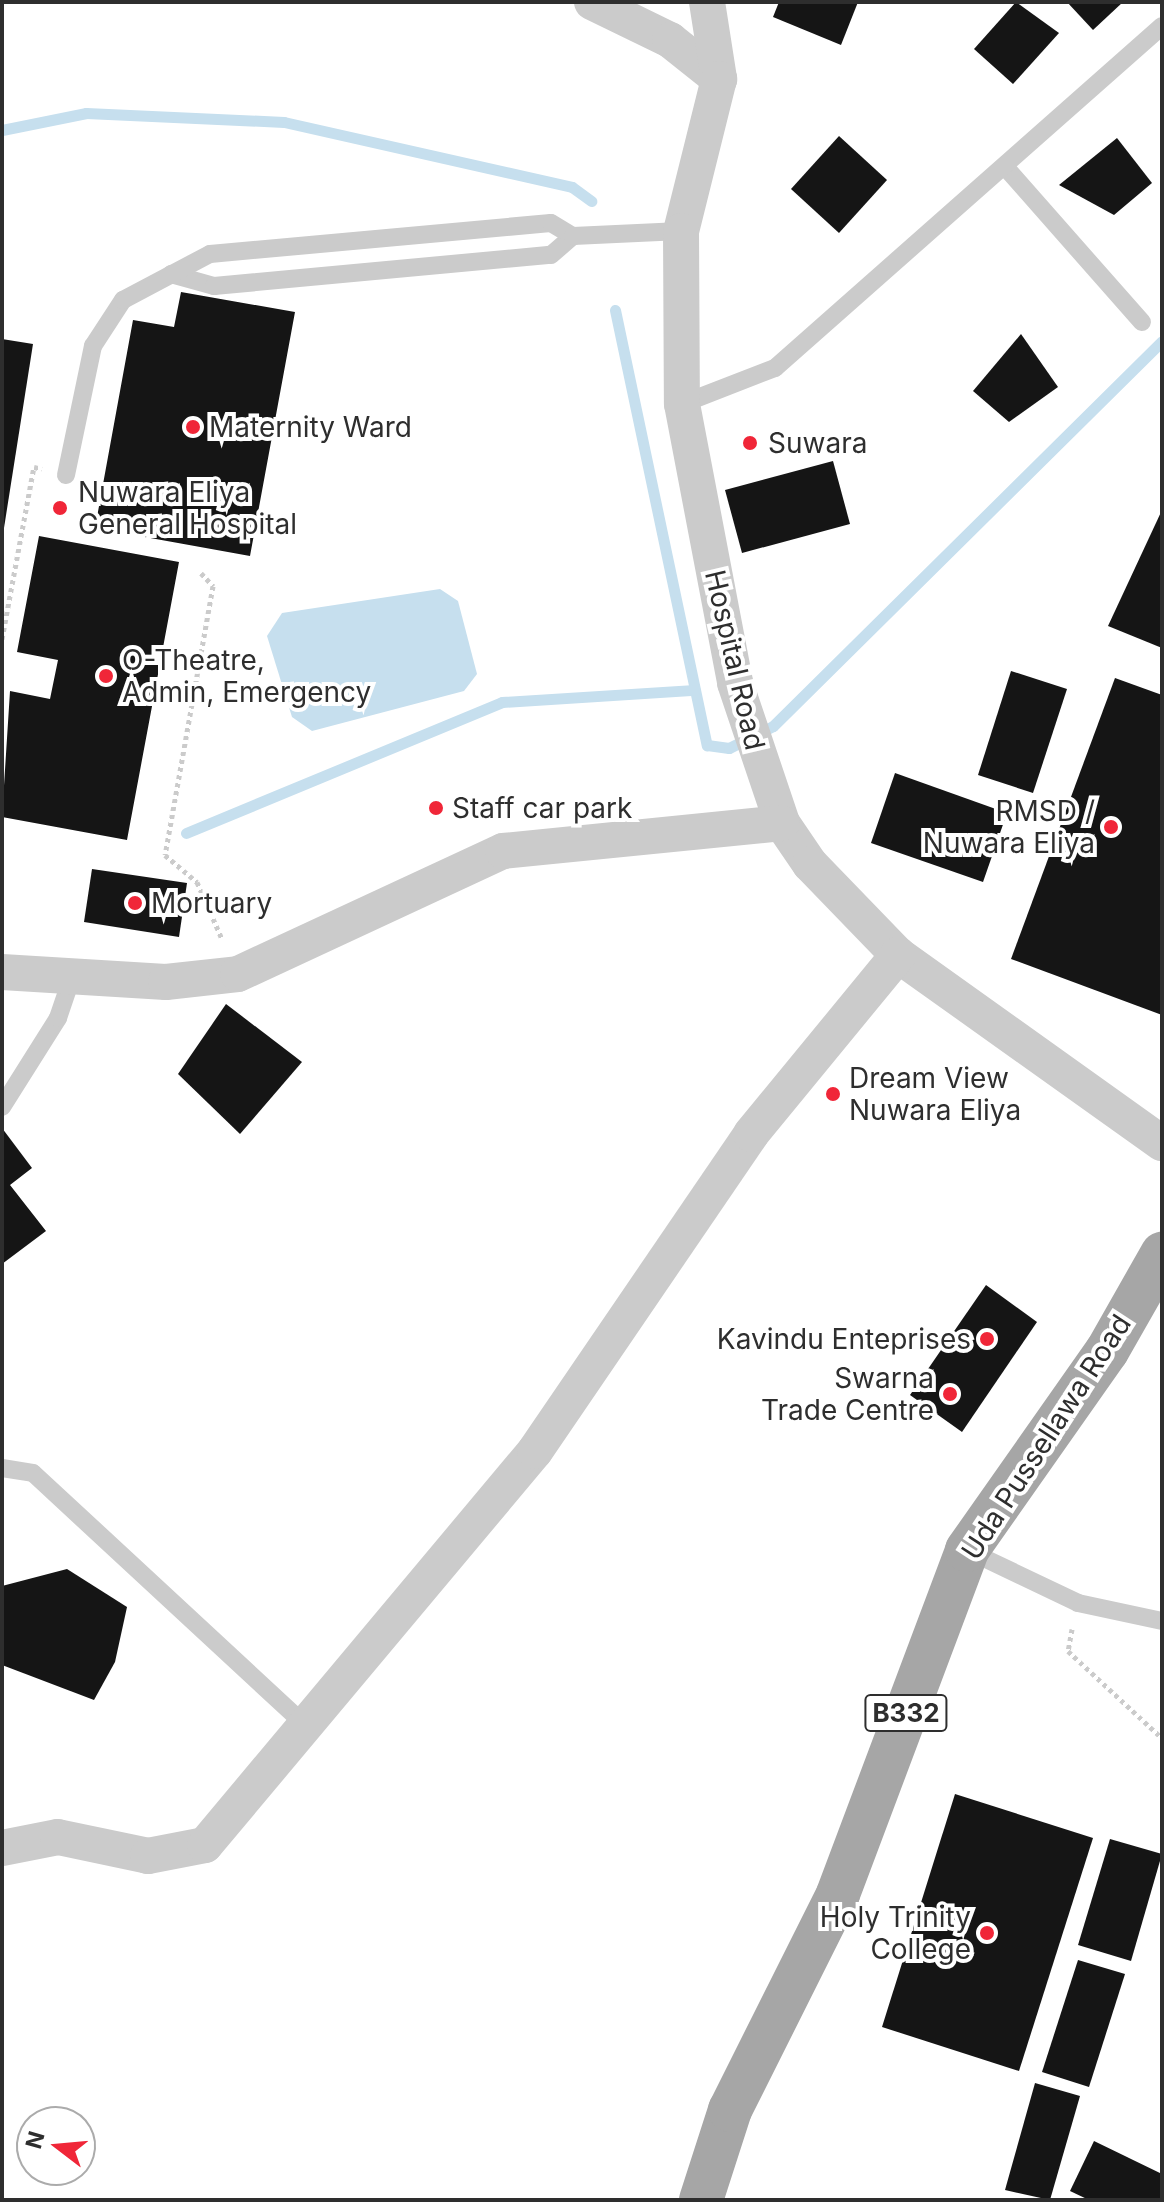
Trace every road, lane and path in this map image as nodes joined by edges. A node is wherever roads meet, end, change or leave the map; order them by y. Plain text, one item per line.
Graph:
1 (592, 2) edge
2 (707, 2) edge
3 (1162, 26) edge
4 (719, 79) junction
5 (1007, 169) junction
6 (681, 231) junction
7 (573, 236) junction
8 (171, 274) junction
9 (1142, 322) dead end
10 (682, 404) junction
11 (66, 475) joint
12 (201, 573) dead end
13 (2, 639) edge
14 (782, 823) junction
15 (898, 955) junction
16 (74, 971) junction
17 (2, 972) edge
18 (238, 974) junction
19 (2, 1107) edge
20 (1162, 1143) edge
21 (1162, 1254) edge
22 (2, 1468) edge
23 (967, 1550) junction
24 (1078, 1603) junction
25 (1162, 1621) edge
26 (301, 1721) junction
27 (1162, 1738) edge
28 (2, 1848) edge
29 (701, 2200) edge

1 - 4 street
2 - 4 street, Hospital Road
3 - 5 lane
4 - 6 street, Hospital Road
5 - 9 lane
5 - 10 lane
6 - 7 lane
6 - 10 street, Hospital Road
7 - 8 lane
7 - 8 lane
8 - 11 lane
10 - 14 street, Hospital Road
11 - 13 path
12 - 18 path
14 - 15 street, Hospital Road
14 - 18 street
15 - 20 street, Hospital Road
15 - 26 street
16 - 17 street
16 - 18 street
16 - 19 lane
21 - 23 main road, Uda Pussellawa Road / B332
22 - 26 lane
23 - 24 lane
23 - 29 main road, Uda Pussellawa Road / B332
24 - 25 lane
24 - 27 path
26 - 28 street

